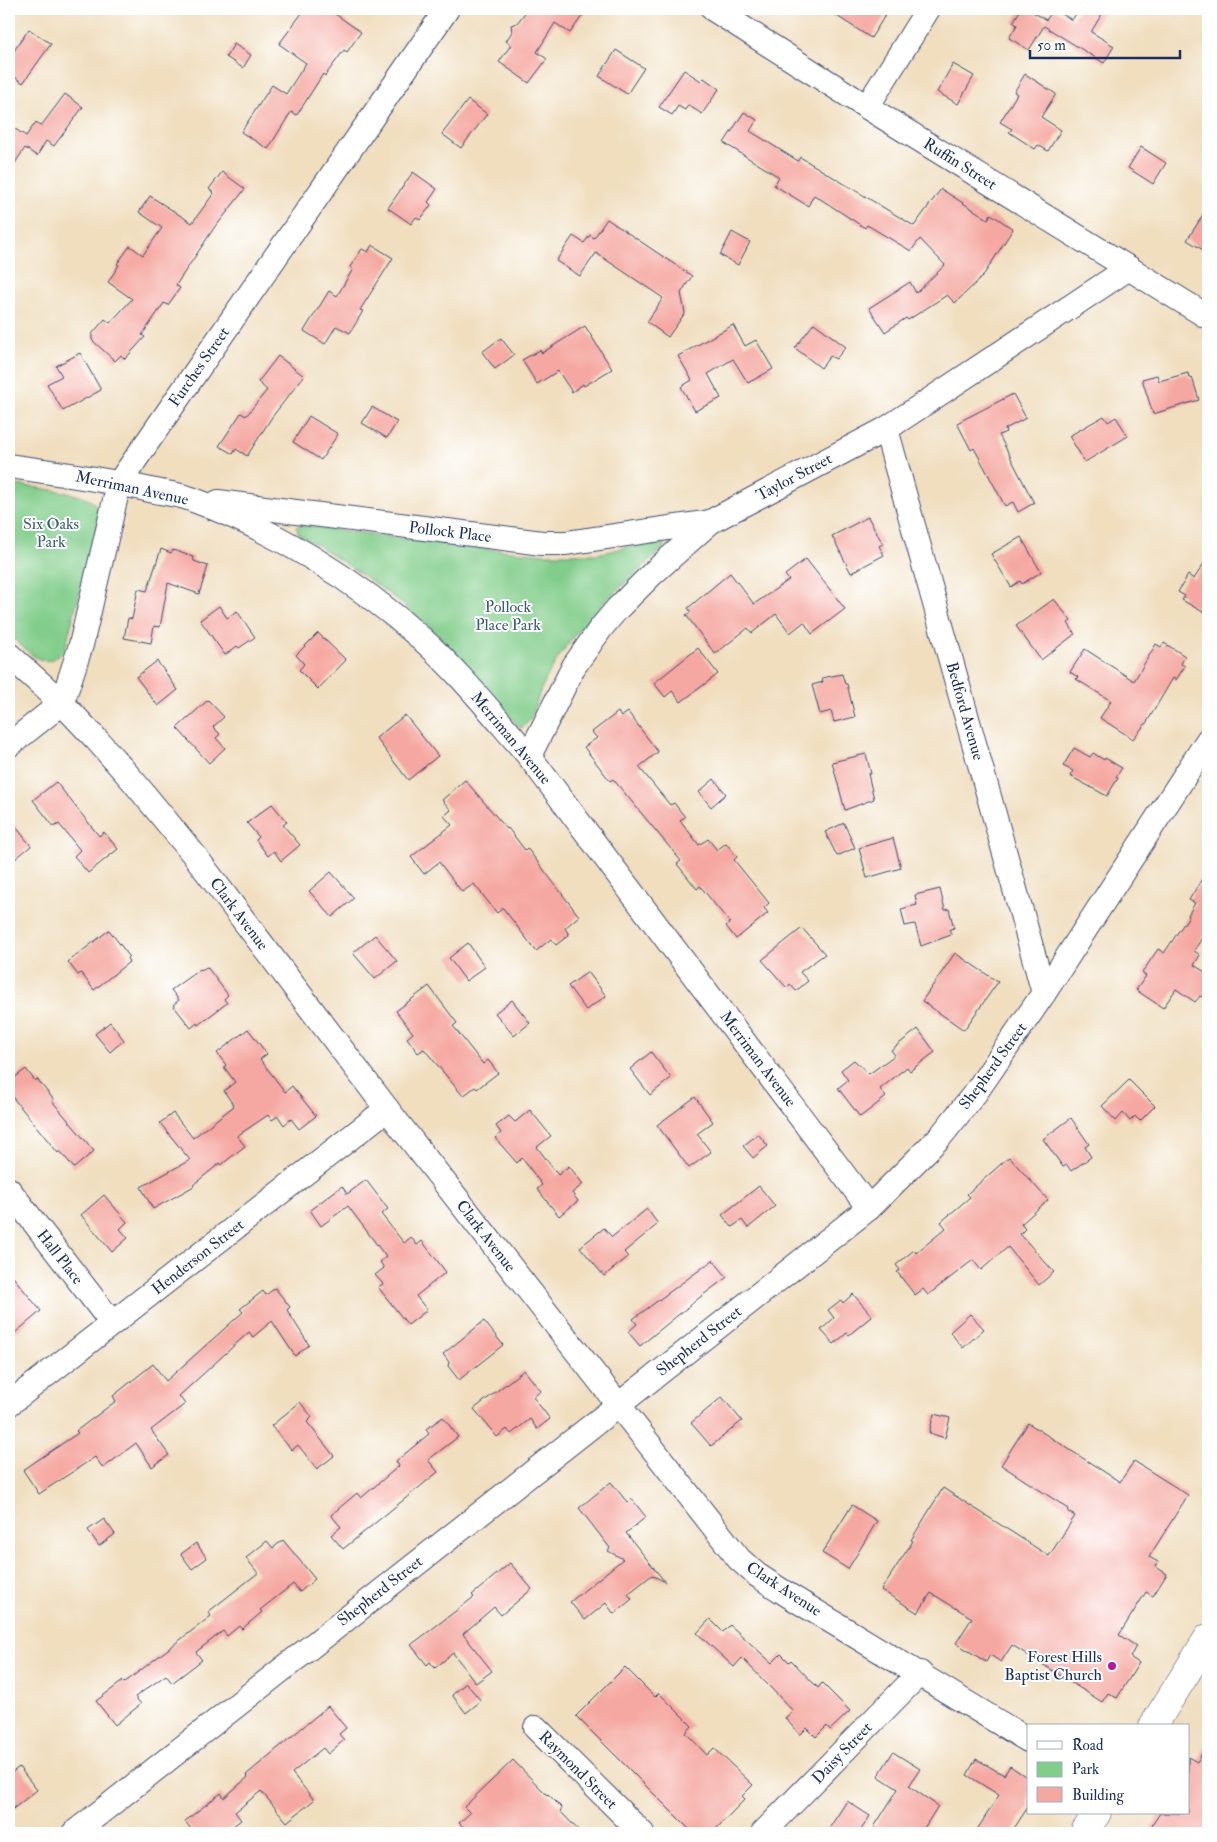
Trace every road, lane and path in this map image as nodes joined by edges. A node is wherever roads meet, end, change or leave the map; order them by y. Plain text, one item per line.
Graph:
1 (447, 9) edge
2 (713, 9) edge
3 (928, 9) edge
4 (867, 107) junction
5 (1129, 268) junction
6 (1208, 318) edge
7 (886, 430) junction
8 (9, 466) edge
9 (119, 482) junction
10 (190, 498) junction
11 (710, 522) junction
12 (9, 655) edge
13 (62, 703) junction
14 (1208, 740) edge
15 (9, 745) edge
16 (529, 756) junction
17 (1044, 993) junction
18 (387, 1109) junction
19 (9, 1190) edge
20 (869, 1208) junction
21 (112, 1324) junction
22 (9, 1404) edge
23 (618, 1405) junction
24 (1208, 1638) edge
25 (920, 1673) junction
26 (1154, 1724) edge
27 (536, 1728) dead end
28 (1027, 1739) edge
29 (1096, 1814) edge
30 (74, 1833) edge
31 (642, 1833) edge
32 (763, 1833) edge
33 (1084, 1833) edge

1 - 9 street, Furches Street
2 - 4 street, Ruffin Street
3 - 4 street
4 - 5 street, Ruffin Street
5 - 6 street, Ruffin Street
5 - 7 street, Taylor Street
7 - 11 street, Taylor Street
7 - 17 street, Bedford Avenue
8 - 9 street, Merriman Avenue
9 - 10 street, Merriman Avenue
9 - 13 street, Furches Street
10 - 11 street, Pollock Place
10 - 16 street, Merriman Avenue
11 - 16 street, Taylor Street
12 - 13 street, Clark Avenue
13 - 15 street
13 - 18 street, Clark Avenue
14 - 17 street, Shepherd Street
16 - 20 street, Merriman Avenue
17 - 20 street, Shepherd Street
18 - 21 street, Henderson Street
18 - 23 street, Clark Avenue
19 - 21 street, Hall Place
20 - 23 street, Shepherd Street
21 - 22 street, Henderson Street
23 - 25 street, Clark Avenue
23 - 30 street, Shepherd Street
24 - 26 main road
25 - 28 street, Clark Avenue
25 - 32 street, Daisy Street
27 - 31 street, Raymond Street
29 - 33 main road

